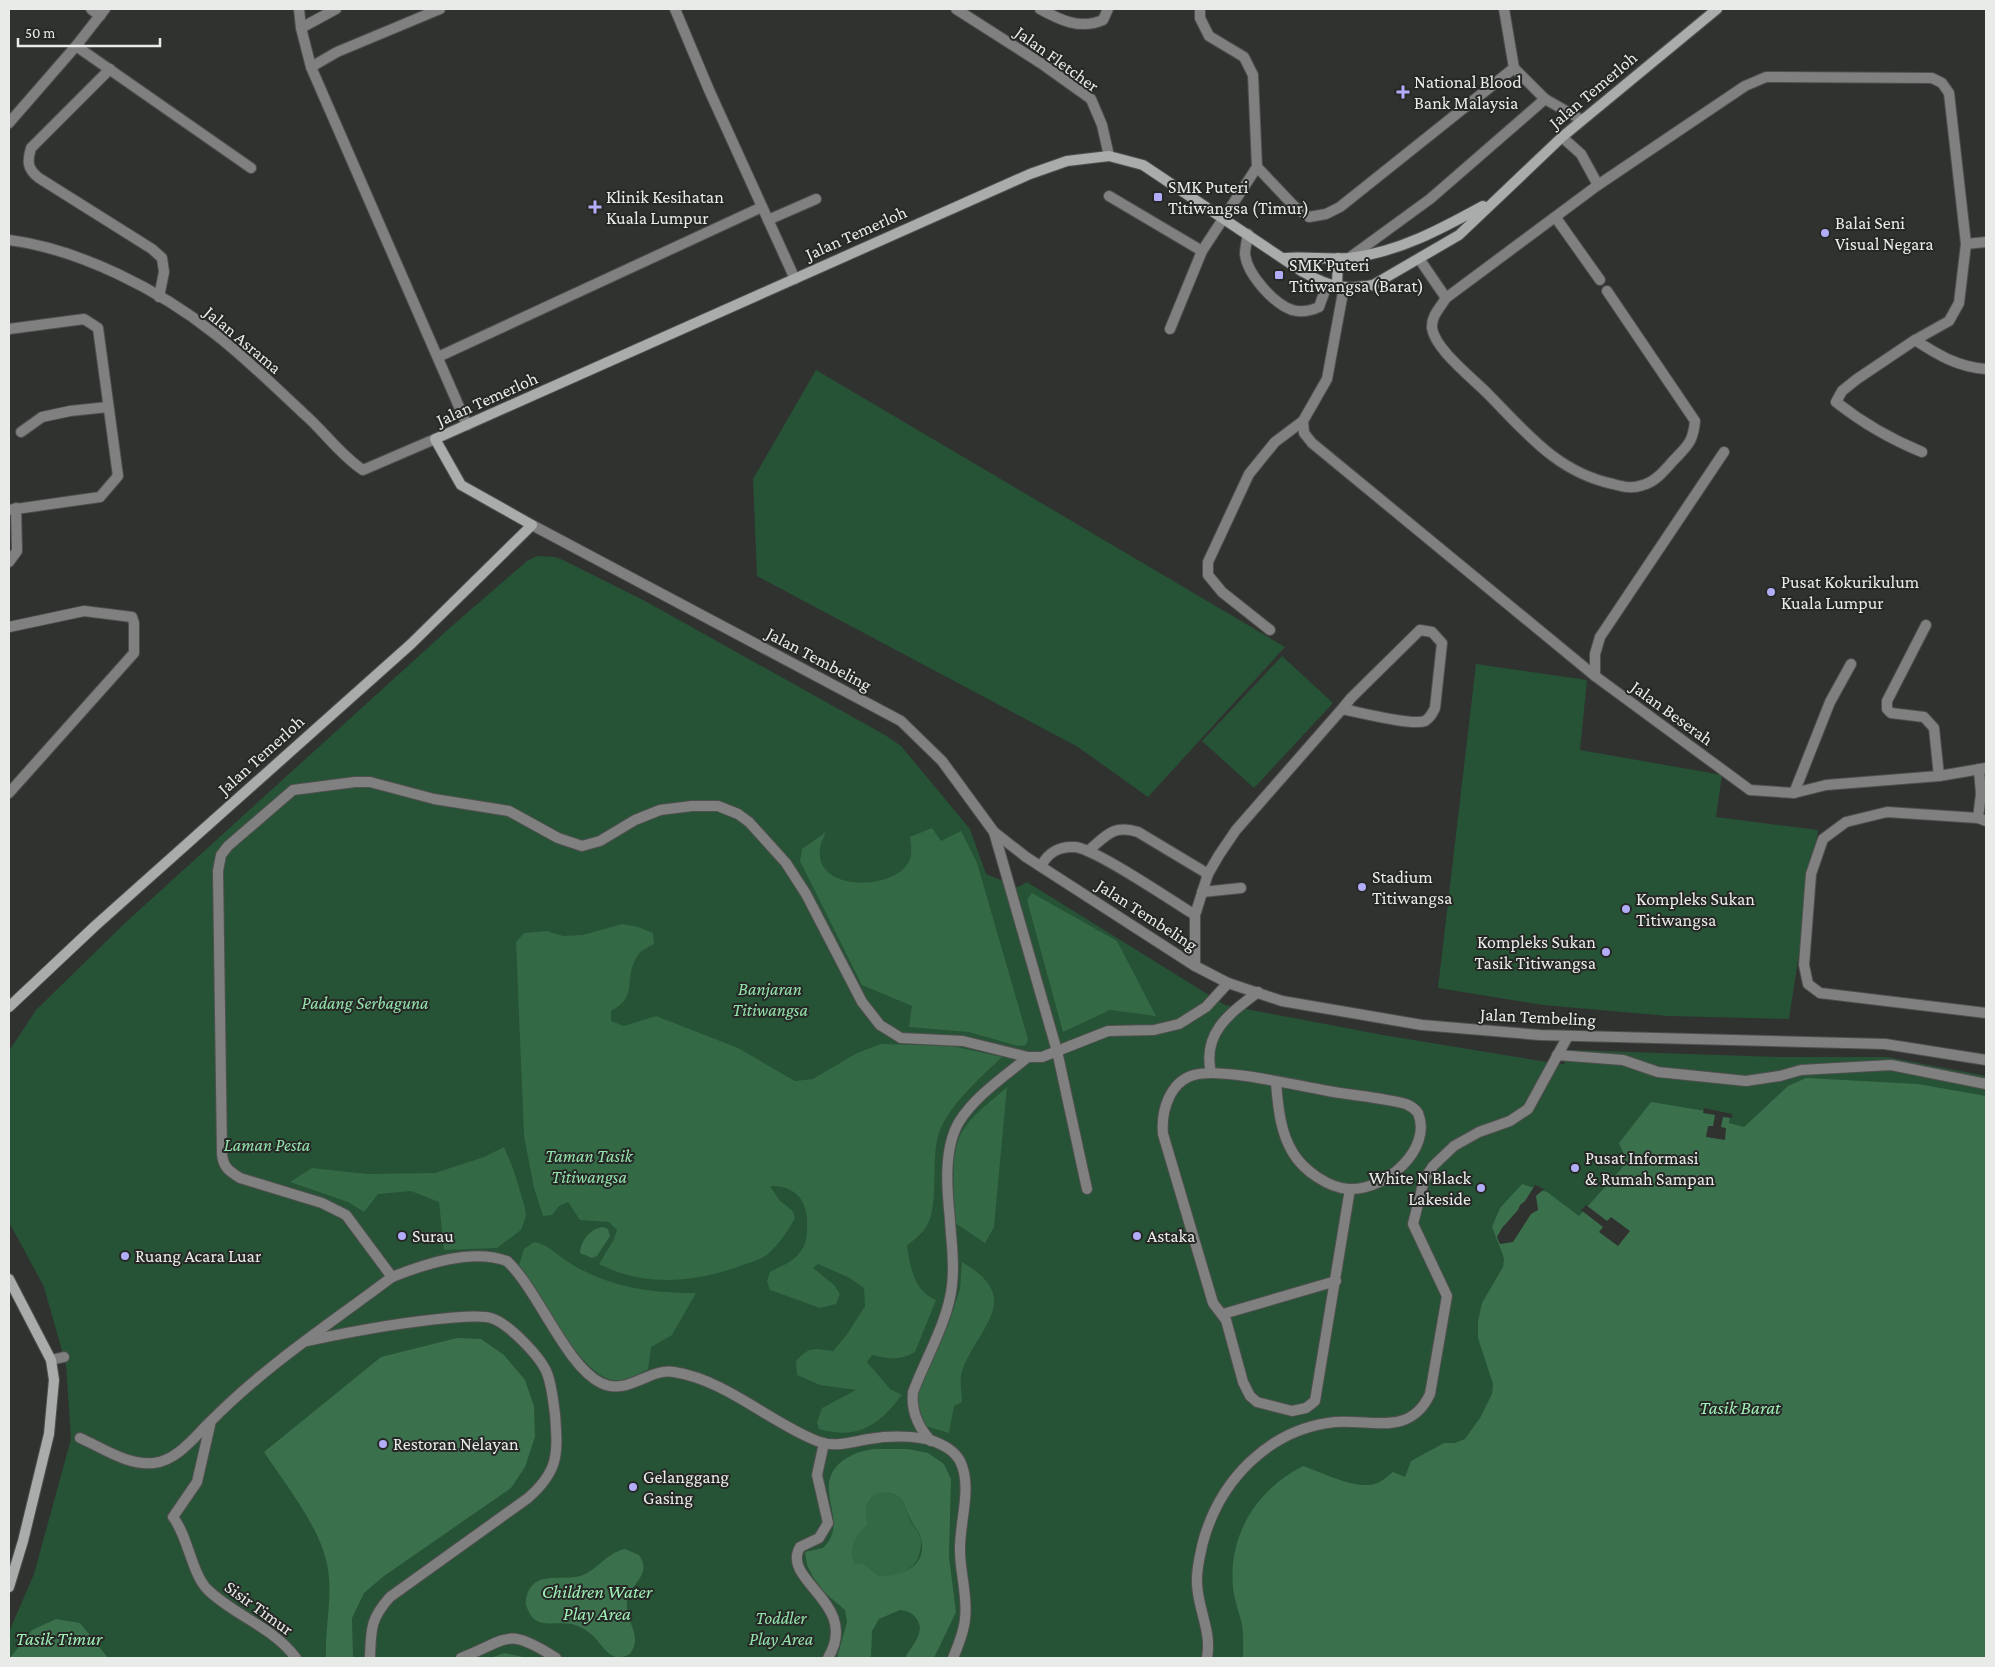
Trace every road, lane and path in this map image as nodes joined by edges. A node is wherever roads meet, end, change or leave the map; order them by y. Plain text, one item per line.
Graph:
1 (91, 9) edge
2 (299, 9) edge
3 (336, 9) edge
4 (440, 9) edge
5 (675, 9) edge
6 (956, 9) edge
7 (1040, 9) edge
8 (1108, 9) edge
9 (1200, 9) edge
10 (1504, 9) edge
11 (1717, 9) edge
12 (102, 12) edge
13 (301, 28) junction
14 (76, 46) junction
15 (110, 68) junction
16 (312, 68) junction
17 (1514, 68) junction
18 (1545, 99) junction
19 (1582, 120) junction
20 (9, 123) edge
21 (1562, 137) junction
22 (1109, 156) junction
23 (1258, 167) junction
24 (251, 168) dead end
25 (1598, 185) junction
26 (1109, 196) dead end
27 (816, 199) dead end
28 (1493, 201) junction
29 (762, 207) junction
30 (1224, 218) junction
31 (1556, 218) junction
32 (768, 220) junction
33 (1248, 234) junction
34 (9, 240) edge
35 (1986, 242) edge
36 (1966, 244) junction
37 (1202, 251) junction
38 (1285, 258) junction
39 (1338, 258) junction
40 (1350, 258) junction
41 (1420, 260) junction
42 (795, 279) junction
43 (1600, 280) dead end
44 (1336, 286) junction
45 (1607, 291) dead end
46 (159, 297) junction
47 (1446, 298) junction
48 (9, 329) edge
49 (1170, 330) dead end
50 (1915, 340) junction
51 (438, 357) junction
52 (1986, 369) edge
53 (108, 407) junction
54 (1303, 421) junction
55 (467, 425) junction
56 (22, 432) dead end
57 (435, 439) junction
58 (1724, 452) dead end
59 (1922, 452) dead end
60 (12, 509) edge
61 (532, 525) junction
62 (9, 562) edge
63 (1926, 625) dead end
64 (9, 627) edge
65 (1270, 630) dead end
66 (1851, 664) dead end
67 (1595, 676) junction
68 (1342, 708) junction
69 (1982, 768) edge
70 (1939, 776) junction
71 (9, 792) edge
72 (1794, 793) junction
73 (1982, 820) edge
74 (994, 832) junction
75 (1088, 851) junction
76 (1041, 866) junction
77 (1208, 874) junction
78 (1241, 888) dead end
79 (1202, 892) junction
80 (1195, 915) junction
81 (1195, 966) junction
82 (1228, 983) junction
83 (1258, 992) junction
84 (9, 1007) edge
85 (1986, 1012) edge
86 (1568, 1036) junction
87 (1057, 1051) junction
88 (1558, 1055) junction
89 (1028, 1057) junction
90 (1986, 1060) edge
91 (1211, 1073) junction
92 (1276, 1083) junction
93 (1986, 1084) edge
94 (1087, 1189) dead end
95 (1350, 1189) junction
96 (392, 1277) junction
97 (9, 1279) edge
98 (1336, 1281) junction
99 (1223, 1314) junction
100 (307, 1341) junction
101 (64, 1357) dead end
102 (51, 1360) junction
103 (211, 1420) junction
104 (80, 1438) dead end
105 (931, 1440) junction
106 (824, 1443) junction
107 (9, 1587) edge
108 (296, 1658) edge
109 (370, 1658) edge
110 (461, 1658) edge
111 (556, 1658) edge
112 (828, 1658) edge
113 (953, 1658) edge
114 (1207, 1658) edge

1 - 12 street
2 - 13 street
3 - 13 street
4 - 16 street
5 - 29 street
6 - 22 street, Jalan Fletcher
7 - 8 street
9 - 23 street
10 - 17 street
11 - 19 street, Jalan Temerloh
12 - 14 street
13 - 16 street
14 - 15 street
14 - 20 street
15 - 24 street
15 - 46 street
16 - 51 street
17 - 18 street
17 - 23 street
18 - 19 street
18 - 40 street
19 - 21 street, Jalan Temerloh
21 - 25 street
21 - 28 street, Jalan Temerloh
22 - 30 street, Jalan Temerloh
22 - 42 street, Jalan Temerloh
23 - 30 street
25 - 31 street
25 - 36 street
26 - 37 street
27 - 32 street
28 - 40 street, Jalan Temerloh
28 - 41 street, Jalan Temerloh
29 - 32 street
29 - 51 street
30 - 33 street, Jalan Temerloh
30 - 37 street
31 - 43 street
31 - 47 street
32 - 42 street
33 - 38 street, Jalan Temerloh
33 - 44 street
34 - 46 street, Jalan Asrama
35 - 36 street
36 - 50 street
37 - 49 street
38 - 39 street, Jalan Temerloh
38 - 44 street, Jalan Temerloh
39 - 40 street, Jalan Temerloh
39 - 44 street
41 - 44 street, Jalan Temerloh
41 - 47 street
42 - 55 street, Jalan Temerloh
44 - 54 street
45 - 47 street
46 - 57 street, Jalan Asrama
48 - 53 street
50 - 52 street
50 - 59 street
51 - 55 street
53 - 56 street
53 - 60 street
54 - 65 street
54 - 67 street, Jalan Beserah
55 - 57 street, Jalan Temerloh
57 - 61 street, Jalan Tembeling
58 - 67 street
60 - 62 street
61 - 74 street, Jalan Tembeling
61 - 84 street, Jalan Temerloh
63 - 70 street
64 - 71 street
66 - 72 street
67 - 72 street, Jalan Beserah
68 - 68 street
68 - 77 street
69 - 70 street, Jalan Beserah
69 - 73 street
70 - 72 street, Jalan Beserah
73 - 85 street
74 - 76 street, Jalan Tembeling
74 - 87 street
75 - 76 street
75 - 77 street
75 - 80 street
76 - 81 street, Jalan Tembeling
77 - 79 street
78 - 79 street
79 - 80 street
80 - 81 street
81 - 82 street, Jalan Tembeling
82 - 83 street, Jalan Tembeling
82 - 87 street
83 - 86 street, Jalan Tembeling
83 - 91 street
86 - 88 street
86 - 90 street, Jalan Tembeling
87 - 89 street
87 - 94 street
88 - 93 street
88 - 114 street
89 - 96 street
89 - 105 street
91 - 92 street
91 - 99 street
92 - 95 street
92 - 95 street
95 - 98 street
96 - 100 street
96 - 106 street
97 - 102 street
98 - 99 street
98 - 99 street
100 - 103 street
100 - 109 street
101 - 102 street
102 - 107 street
103 - 104 street
103 - 108 street, Sisir Timur
105 - 106 street
105 - 113 street
106 - 112 street
110 - 111 street

